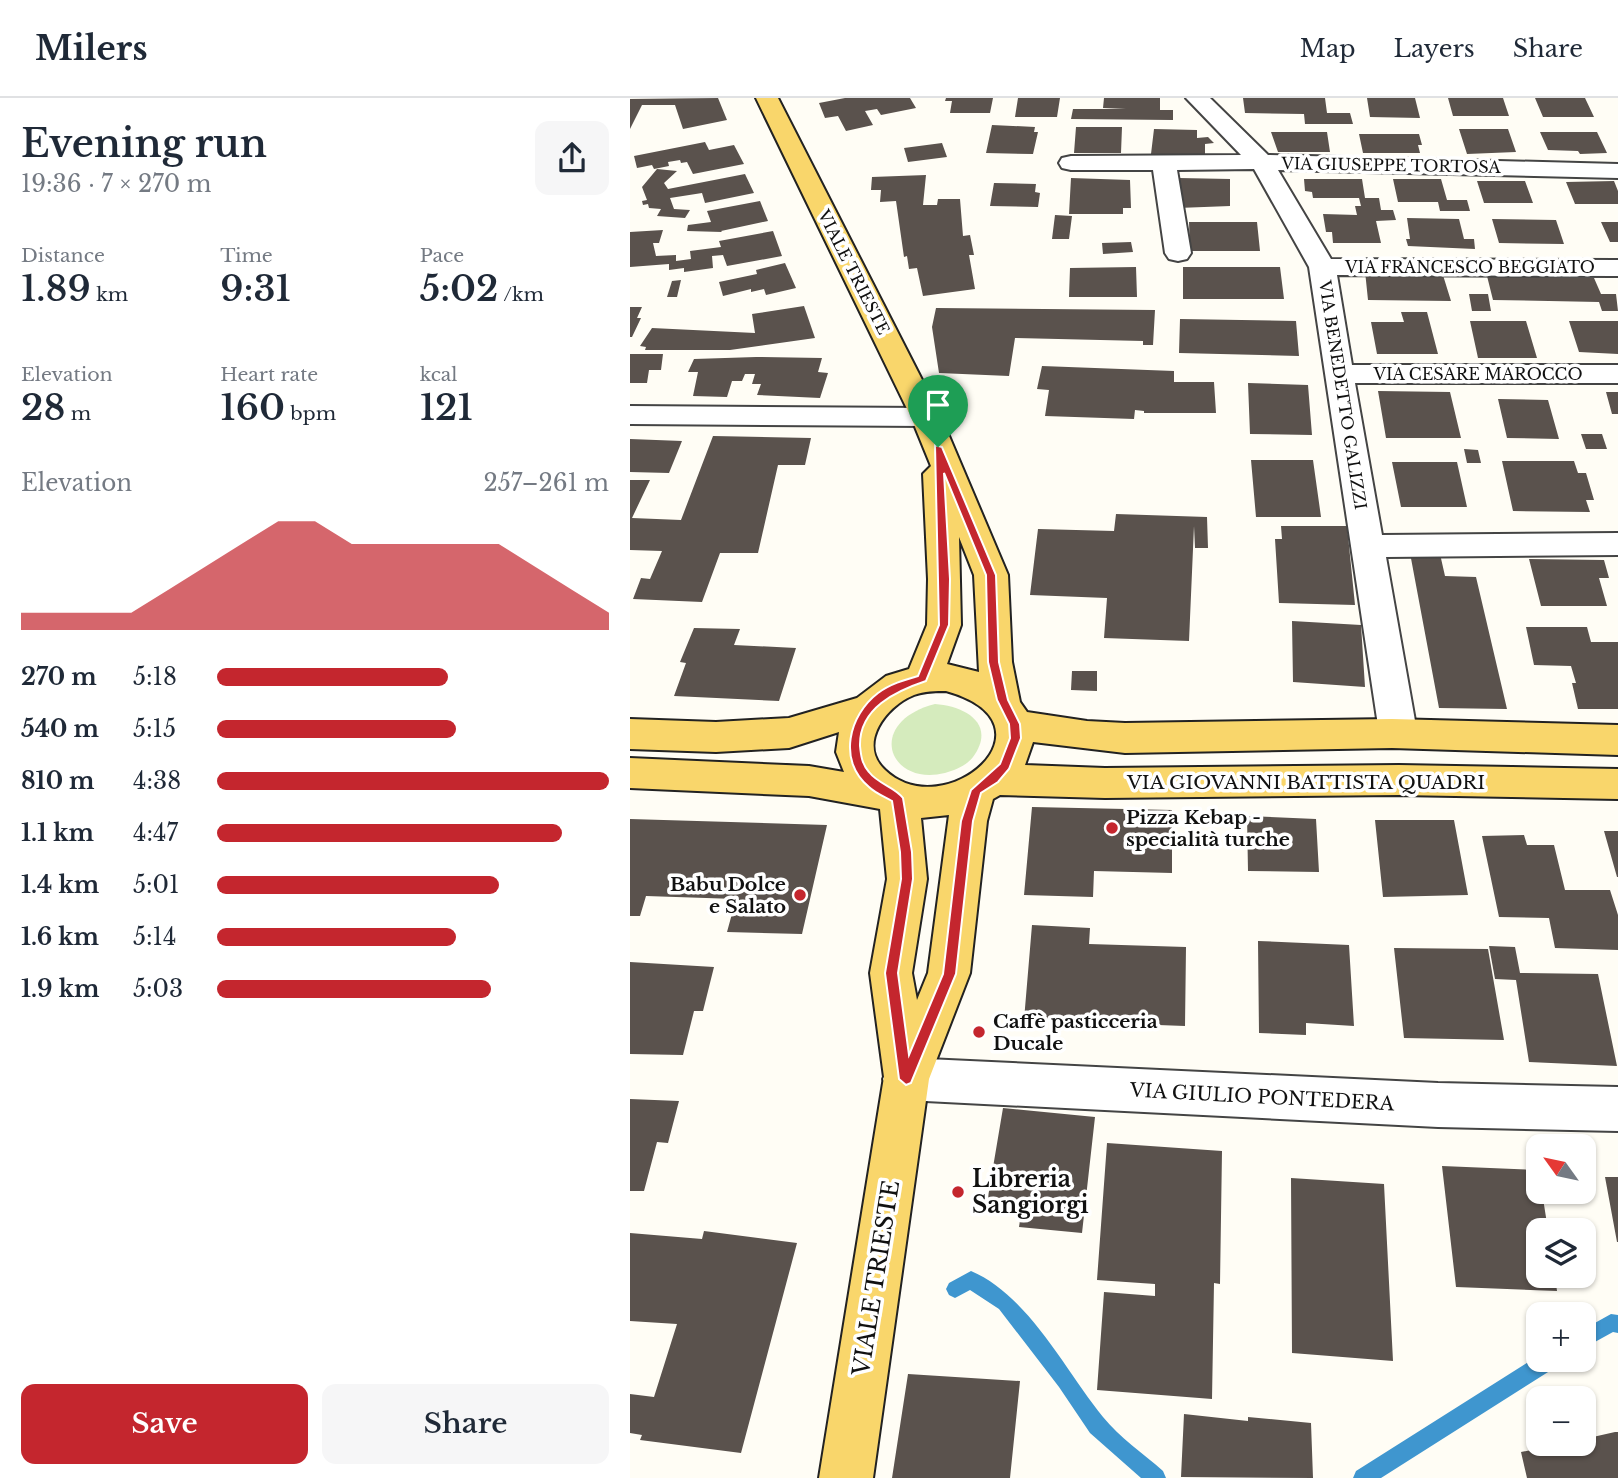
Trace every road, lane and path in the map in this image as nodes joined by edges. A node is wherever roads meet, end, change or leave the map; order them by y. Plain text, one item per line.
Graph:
1 (767, 98) edge
2 (1197, 98) edge
3 (1262, 162) junction
4 (1071, 163) dead end
5 (1164, 164) junction
6 (1618, 171) edge
7 (1178, 253) dead end
8 (1321, 267) junction
9 (1618, 268) edge
10 (1338, 374) junction
11 (1618, 374) edge
12 (630, 415) edge
13 (932, 432) junction
14 (1618, 544) edge
15 (1368, 545) junction
16 (923, 678) junction
17 (867, 709) junction
18 (1009, 712) junction
19 (1398, 732) junction
20 (630, 734) edge
21 (1618, 740) edge
22 (630, 773) edge
23 (1618, 784) edge
24 (985, 785) junction
25 (893, 796) junction
26 (906, 1079) junction
27 (1618, 1109) edge
28 (846, 1478) edge

1 - 13 main road, VIALE TRIESTE
2 - 3 street, VIA BENEDETTO GALIZZI
3 - 5 street, VIA GIUSEPPE TORTOSA
3 - 6 street, VIA GIUSEPPE TORTOSA
3 - 8 street, VIA BENEDETTO GALIZZI
4 - 5 street, VIA GIUSEPPE TORTOSA
5 - 7 street
8 - 9 street, VIA FRANCESCO BEGGIATO
8 - 10 street, VIA BENEDETTO GALIZZI
10 - 11 street, VIA CESARE MAROCCO
10 - 15 street, VIA BENEDETTO GALIZZI
12 - 13 street
13 - 16 main road, VIALE TRIESTE
13 - 18 main road, VIALE TRIESTE
14 - 15 street
15 - 19 street, VIA BENEDETTO GALIZZI
16 - 17 main road
16 - 18 main road
17 - 20 main road
17 - 25 main road
18 - 19 main road
18 - 24 main road
19 - 21 main road
22 - 25 main road
23 - 24 main road, VIA GIOVANNI BATTISTA QUADRI
24 - 25 main road
24 - 26 main road, VIALE TRIESTE
25 - 26 main road, VIALE TRIESTE
26 - 27 street, VIA GIULIO PONTEDERA
26 - 28 main road, VIALE TRIESTE

